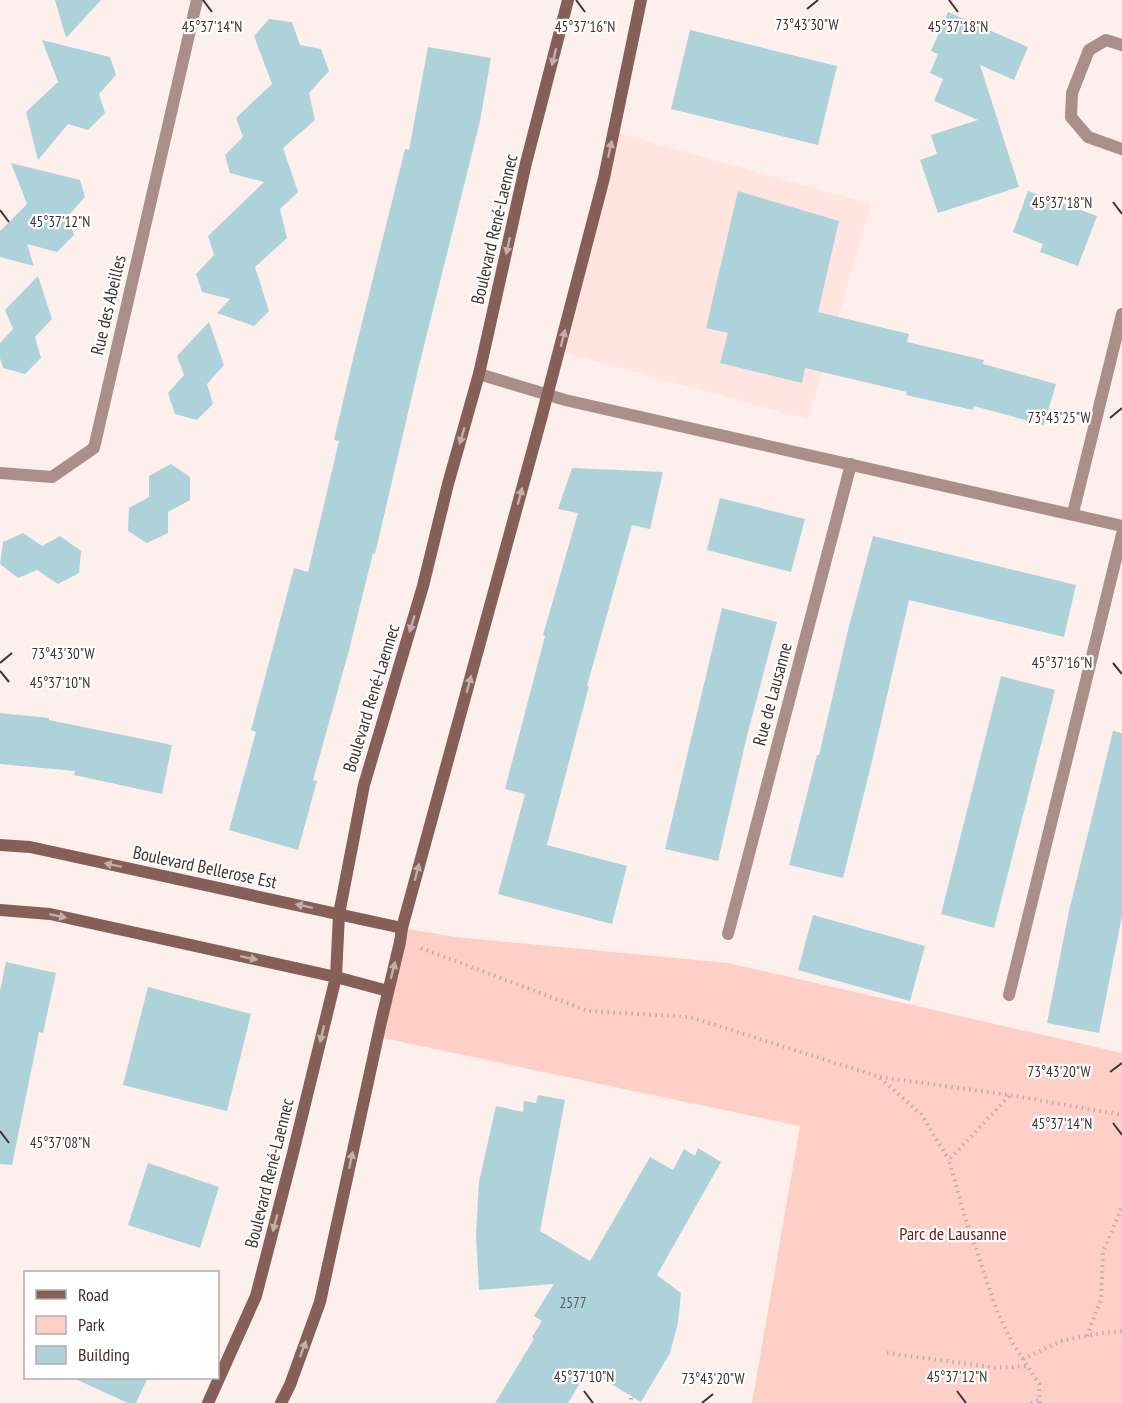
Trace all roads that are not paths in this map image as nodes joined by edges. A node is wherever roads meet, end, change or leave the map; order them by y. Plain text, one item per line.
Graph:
1 (197, 0) edge
2 (568, 0) edge
3 (641, 0) edge
4 (1122, 45) edge
5 (1122, 149) edge
6 (1122, 314) edge
7 (479, 374) junction
8 (548, 395) junction
9 (851, 464) junction
10 (0, 473) edge
11 (1073, 513) junction
12 (1122, 526) edge
13 (1122, 534) edge
14 (0, 845) edge
15 (0, 910) edge
16 (339, 915) junction
17 (402, 928) junction
18 (729, 934) dead end
19 (336, 977) junction
20 (388, 991) junction
21 (1009, 995) dead end
22 (219, 1378) edge
23 (219, 1379) edge
24 (208, 1403) edge
25 (281, 1403) edge

1 - 10 street, Rue des Abeilles
2 -> 7 street, Boulevard René-Laennec
8 -> 3 street
4 - 5 street
6 - 11 street
7 - 8 street
7 -> 16 street, Boulevard René-Laennec
8 - 9 street
17 -> 8 street
9 - 11 street
9 - 18 street, Rue de Lausanne
11 - 12 street
13 - 21 street
16 -> 14 street, Boulevard Bellerose Est
15 -> 19 street
16 - 17 street, Boulevard Bellerose Est
16 - 19 street, Boulevard René-Laennec
20 -> 17 street
19 - 20 street
19 -> 22 street, Boulevard René-Laennec
25 -> 20 street
23 -> 24 street, Boulevard René-Laennec

